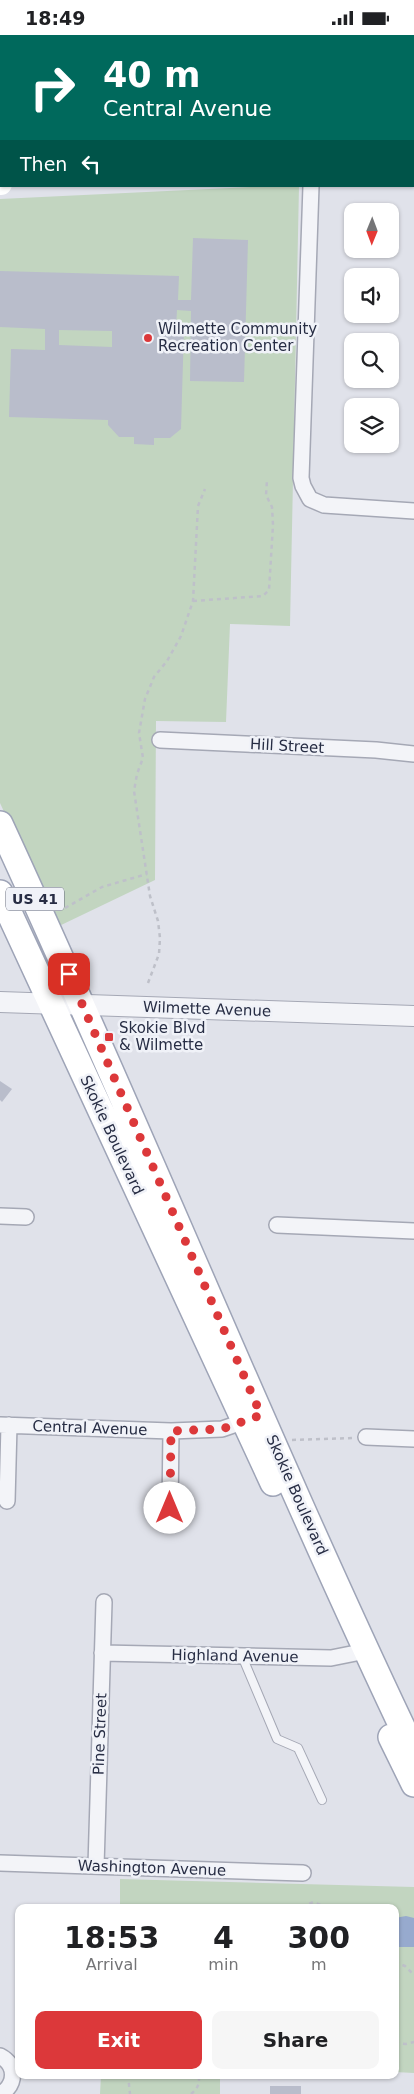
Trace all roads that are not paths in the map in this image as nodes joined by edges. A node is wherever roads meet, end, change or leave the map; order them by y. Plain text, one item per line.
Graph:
1 (311, 187) edge
2 (414, 511) edge
3 (160, 740) dead end
4 (414, 753) edge
5 (0, 824) edge
6 (0, 893) edge
7 (0, 1002) edge
8 (50, 1003) junction
9 (82, 1005) junction
10 (414, 1016) edge
11 (0, 1216) edge
12 (26, 1217) dead end
13 (277, 1225) dead end
14 (414, 1231) edge
15 (253, 1418) junction
16 (5, 1425) edge
17 (171, 1431) junction
18 (366, 1437) road end
19 (414, 1439) edge
20 (7, 1501) dead end
21 (170, 1508) dead end
22 (104, 1602) dead end
23 (102, 1653) junction
24 (359, 1653) junction
25 (242, 1656) junction
26 (414, 1753) edge
27 (414, 1785) edge
28 (322, 1800) dead end
29 (0, 1863) edge
30 (96, 1866) junction
31 (303, 1873) dead end
32 (0, 2056) edge
33 (1, 2094) edge

1 - 2 street
3 - 4 street, Hill Street
5 - 9 main road, Skokie Boulevard / US 41
6 - 8 main road, Skokie Boulevard / US 41
7 - 8 street, Wilmette Avenue
8 - 9 street, Wilmette Avenue
8 - 15 main road, Skokie Boulevard / US 41
9 - 10 street, Wilmette Avenue
9 - 15 main road, Skokie Boulevard / US 41
11 - 12 street
13 - 14 street
15 - 17 street, Central Avenue
15 - 24 main road, Skokie Boulevard / US 41
16 - 17 street, Central Avenue
16 - 20 street, Central Avenue
17 - 21 street
18 - 19 street
22 - 23 street, Pine Street
23 - 25 street, Highland Avenue
23 - 30 street, Pine Street
24 - 25 street, Highland Avenue
24 - 26 main road, Skokie Boulevard / US 41
24 - 27 main road, Skokie Boulevard / US 41
25 - 28 lane
29 - 30 street, Washington Avenue
30 - 31 street, Washington Avenue
32 - 33 street

